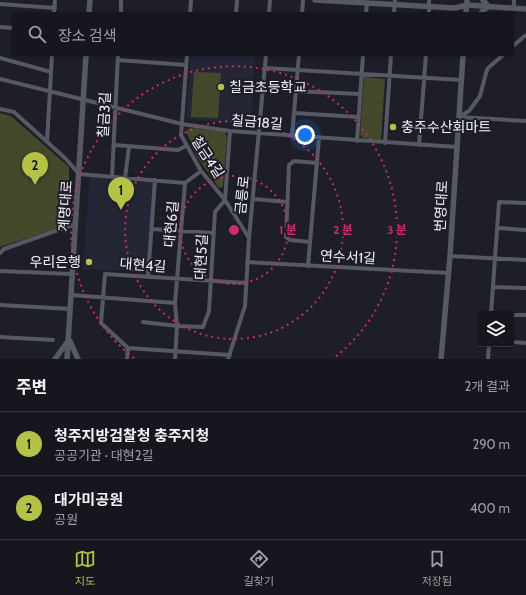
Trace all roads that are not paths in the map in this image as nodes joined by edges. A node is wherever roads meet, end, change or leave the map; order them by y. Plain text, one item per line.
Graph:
1 (55, 0) edge
2 (90, 0) edge
3 (121, 0) edge
4 (191, 0) edge
5 (237, 0) edge
6 (270, 0) edge
7 (303, 0) edge
8 (315, 0) edge
9 (430, 0) edge
10 (482, 0) edge
11 (514, 0) edge
12 (395, 2) edge
13 (367, 3) junction
14 (467, 3) edge
15 (0, 4) edge
16 (488, 6) junction
17 (514, 8) junction
18 (526, 9) edge
19 (429, 10) edge
20 (54, 11) edge
21 (89, 12) edge
22 (121, 12) edge
23 (190, 12) edge
24 (236, 12) edge
25 (269, 12) edge
26 (302, 12) edge
27 (366, 12) edge
28 (394, 12) edge
29 (482, 12) edge
30 (0, 28) edge
31 (12, 28) edge
32 (526, 35) edge
33 (514, 45) edge
34 (52, 56) edge
35 (86, 56) edge
36 (187, 56) edge
37 (266, 56) edge
38 (299, 56) edge
39 (363, 56) edge
40 (391, 56) edge
41 (426, 56) edge
42 (463, 56) edge
43 (502, 56) edge
44 (118, 57) edge
45 (0, 58) edge
46 (186, 65) junction
47 (265, 68) junction
48 (297, 70) junction
49 (51, 72) junction
50 (361, 74) junction
51 (390, 76) junction
52 (424, 78) junction
53 (0, 79) edge
54 (461, 80) junction
55 (50, 91) junction
56 (295, 91) junction
57 (360, 94) junction
58 (83, 99) junction
59 (116, 108) junction
60 (0, 109) edge
61 (294, 114) junction
62 (459, 116) junction
63 (358, 117) junction
64 (526, 121) edge
65 (182, 124) junction
66 (230, 131) junction
67 (259, 133) junction
68 (292, 136) junction
69 (319, 138) junction
70 (357, 141) junction
71 (47, 142) junction
72 (385, 143) junction
73 (114, 145) junction
74 (419, 145) junction
75 (186, 146) junction
76 (129, 147) junction
77 (456, 147) junction
78 (317, 163) junction
79 (201, 171) junction
80 (79, 174) junction
81 (112, 177) junction
82 (125, 178) junction
83 (155, 180) junction
84 (186, 183) junction
85 (253, 199) junction
86 (225, 200) junction
87 (287, 202) junction
88 (526, 203) edge
89 (76, 224) junction
90 (498, 228) junction
91 (152, 230) junction
92 (526, 230) edge
93 (181, 231) junction
94 (213, 233) junction
95 (249, 238) junction
96 (310, 242) junction
97 (0, 253) edge
98 (450, 256) junction
99 (495, 258) junction
100 (526, 260) edge
101 (247, 262) junction
102 (308, 266) junction
103 (0, 271) edge
104 (449, 273) junction
105 (72, 274) junction
106 (148, 277) junction
107 (178, 279) junction
108 (210, 281) junction
109 (246, 283) junction
110 (493, 287) junction
111 (526, 288) edge
112 (71, 295) junction
113 (103, 297) junction
114 (175, 303) junction
115 (0, 305) edge
116 (71, 309) junction
117 (492, 311) edge
118 (514, 315) edge
119 (526, 315) edge
120 (143, 322) dead end
121 (177, 326) junction
122 (0, 337) edge
123 (69, 339) junction
124 (53, 340) dead end
125 (514, 342) edge
126 (526, 343) edge
127 (489, 347) edge
128 (128, 348) junction
129 (175, 352) junction
130 (229, 357) edge
131 (55, 359) edge
132 (67, 359) edge
133 (78, 359) edge
134 (127, 359) edge
135 (175, 359) edge
136 (441, 359) edge
137 (488, 359) edge

1 - 20 street
2 - 21 street
3 - 22 street
4 - 23 street
5 - 24 street
6 - 25 street
7 - 26 street
8 - 13 street
9 - 19 street
10 - 16 street
11 - 17 street
12 - 13 street
12 - 19 street
12 - 28 street
13 - 27 street
14 - 16 street
14 - 19 street
15 - 20 street
16 - 17 street
16 - 29 street
17 - 18 street
30 - 31 street
32 - 33 street
34 - 49 street
35 - 58 street, 계명대로
36 - 46 street, 칠금4길
37 - 47 street, 금릉로
38 - 48 street
39 - 50 street
40 - 51 street
41 - 52 street
42 - 54 street, 번영대로
43 - 62 street
44 - 46 street
44 - 59 street, 칠금3길
45 - 49 street
46 - 65 street, 칠금4길
47 - 48 street
47 - 67 street, 금릉로
48 - 50 street
48 - 56 street
49 - 55 street
50 - 51 street
50 - 57 street
51 - 52 street
51 - 72 street
52 - 54 street
52 - 74 street
53 - 55 street, 칠금18길
54 - 62 street, 번영대로
55 - 58 street, 칠금18길
55 - 71 street
56 - 57 street
56 - 61 street
57 - 63 street
58 - 59 street, 칠금18길
58 - 80 street, 계명대로
59 - 65 street, 칠금18길
59 - 73 street, 칠금3길
60 - 71 street
61 - 63 street
61 - 68 street
62 - 64 street
62 - 77 street, 번영대로
63 - 70 street
65 - 66 street, 칠금18길
65 - 75 street, 칠금4길
66 - 67 street, 칠금18길
66 - 86 street, 대현5길
67 - 68 street, 칠금18길
67 - 85 street, 금릉로
68 - 69 street, 칠금18길
69 - 70 street, 칠금18길
69 - 78 street
70 - 72 street, 칠금18길
71 - 80 street
72 - 74 street, 칠금18길
73 - 76 street
73 - 81 street, 칠금3길
74 - 77 street, 칠금18길
75 - 76 street
75 - 79 street, 칠금4길
76 - 82 street
77 - 98 street, 번영대로
78 - 87 street
78 - 96 street
79 - 84 street, 대현6길
79 - 86 street, 칠금4길
80 - 81 street
80 - 89 street, 계명대로
81 - 82 street
82 - 83 street
83 - 84 street
83 - 91 street
84 - 93 street, 대현6길
85 - 87 street
85 - 95 street, 금릉로
86 - 94 street, 대현5길
86 - 95 street, 칠금4길
87 - 96 street
88 - 90 street
89 - 97 street
89 - 105 street, 계명대로
90 - 92 street
90 - 99 street
91 - 93 street
91 - 106 street
93 - 94 street
93 - 107 street, 대현6길
94 - 108 street, 대현5길
95 - 101 street, 금릉로
96 - 102 street
98 - 99 street
98 - 104 street, 번영대로
99 - 100 street
99 - 110 street
101 - 102 street, 연수서1길
101 - 109 street, 금릉로
102 - 104 street, 연수서1길
103 - 105 street
104 - 136 street, 번영대로
105 - 112 street, 계명대로
106 - 107 street, 대현4길
106 - 113 street, 대현4길
107 - 108 street, 대현4길
107 - 114 street, 대현6길
108 - 109 street, 대현4길
108 - 121 street, 대현5길
109 - 130 street, 금릉로
110 - 111 street
110 - 117 street
112 - 113 street
112 - 116 street, 계명대로
113 - 114 street
113 - 128 street, 대현4길
114 - 121 street, 대현6길
115 - 116 street
116 - 123 street, 계명대로
118 - 119 street
120 - 121 street, 대현5길
121 - 129 street, 대현6길
122 - 124 street
123 - 131 street
123 - 132 street, 계명대로
123 - 133 street
125 - 126 street
127 - 137 street
128 - 129 street
128 - 134 street
129 - 130 street
129 - 135 street, 대현6길

